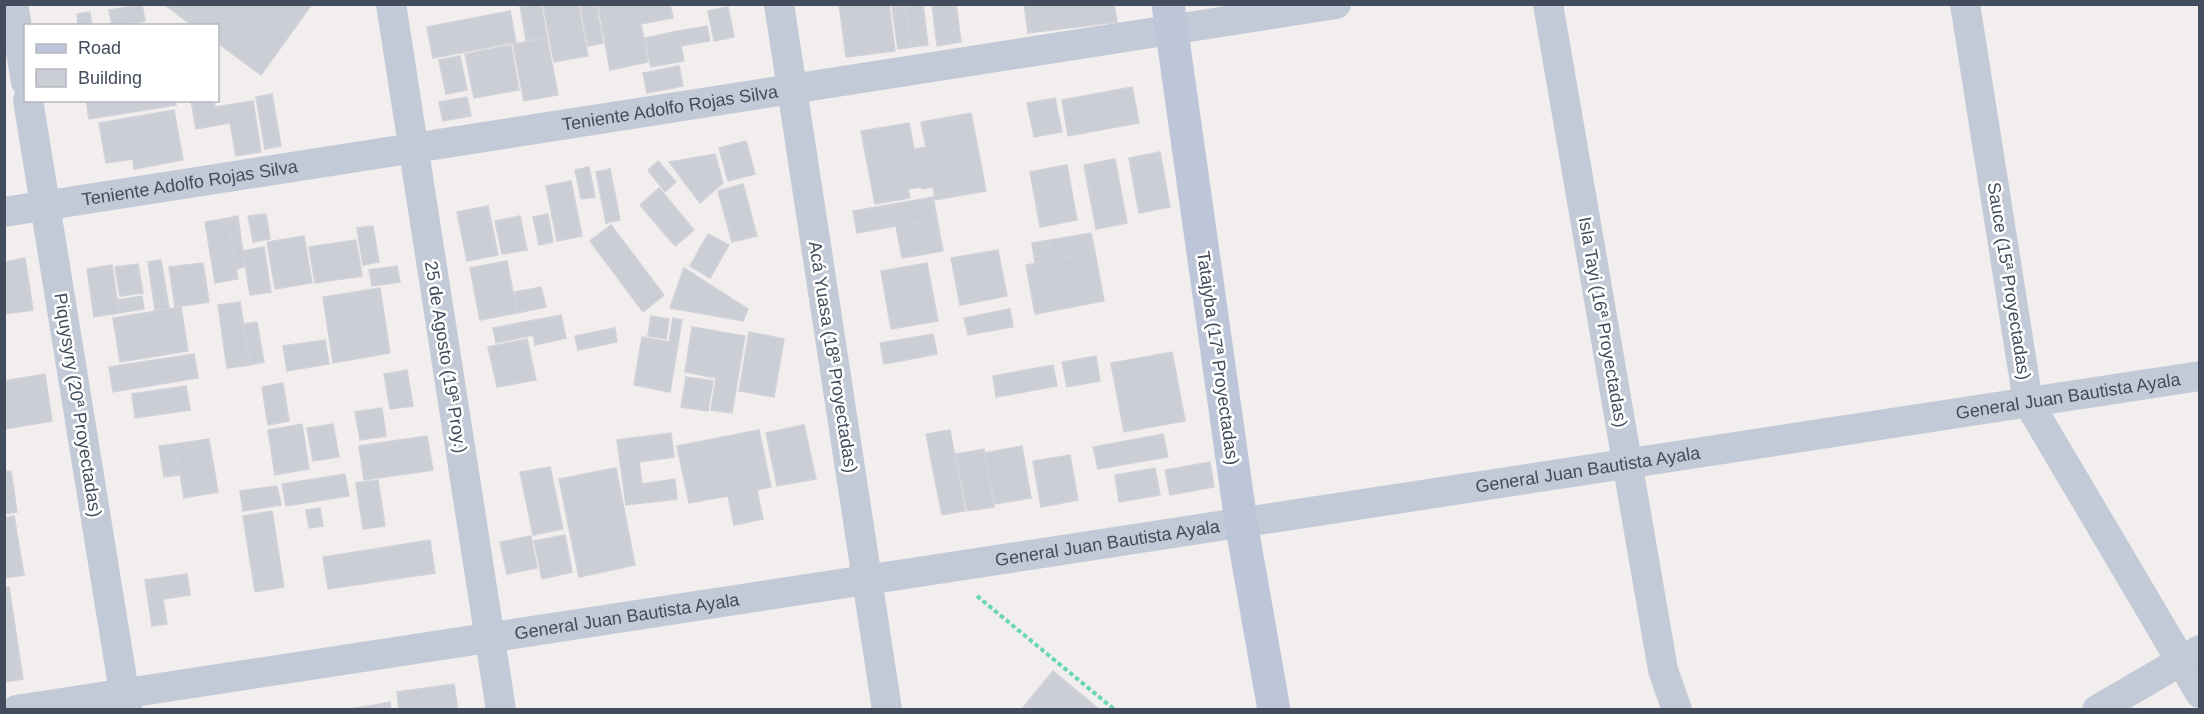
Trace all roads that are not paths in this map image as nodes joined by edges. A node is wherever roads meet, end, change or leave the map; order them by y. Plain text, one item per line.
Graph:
1 (13, 4) edge
2 (391, 4) edge
3 (779, 4) edge
4 (1336, 4) edge
5 (1548, 4) edge
6 (1965, 4) edge
7 (1170, 17) edge
8 (24, 70) edge
9 (792, 89) junction
10 (28, 102) edge
11 (413, 148) junction
12 (45, 205) junction
13 (4, 212) edge
14 (2199, 376) edge
15 (2028, 402) junction
16 (1628, 464) junction
17 (1242, 522) junction
18 (867, 580) junction
19 (490, 637) junction
20 (2190, 655) edge
21 (2199, 693) edge
22 (126, 701) edge
23 (16, 710) edge
24 (501, 710) edge
25 (887, 710) edge
26 (1274, 710) edge
27 (1677, 710) edge
28 (2097, 710) edge

1 - 8 street
2 - 11 street, 25 de Agosto (19ª Proy.)
3 - 9 street, Acá Yuasa (18ª Proyectadas)
4 - 7 street, Teniente Adolfo Rojas Silva
5 - 16 street, Isla Tayi (16ª Proyectadas)
6 - 15 street, Sauce (15ª Proyectadas)
7 - 9 street, Teniente Adolfo Rojas Silva
7 - 17 street, Tatajyba (17ª Proyectadas)
9 - 11 street, Teniente Adolfo Rojas Silva
9 - 18 street, Acá Yuasa (18ª Proyectadas)
10 - 12 street, Piquysyry (20ª Proyectadas)
11 - 12 street, Teniente Adolfo Rojas Silva
11 - 19 street, 25 de Agosto (19ª Proy.)
12 - 13 street, Teniente Adolfo Rojas Silva
12 - 22 street, Piquysyry (20ª Proyectadas)
14 - 15 street, General Juan Bautista Ayala
15 - 16 street, General Juan Bautista Ayala
15 - 20 street, Sauce (15ª Proyectadas)
16 - 17 street, General Juan Bautista Ayala
16 - 27 street, Isla Tayi (16ª Proyectadas)
17 - 18 street, General Juan Bautista Ayala
17 - 26 street, Tatajyba (17ª Proyectadas)
18 - 19 street, General Juan Bautista Ayala
18 - 25 street, Acá Yuasa (18ª Proyectadas)
19 - 22 street, General Juan Bautista Ayala
19 - 24 street, 25 de Agosto (19ª Proy.)
20 - 21 street, Sauce (15ª Proyectadas)
20 - 28 street
22 - 23 street, General Juan Bautista Ayala

